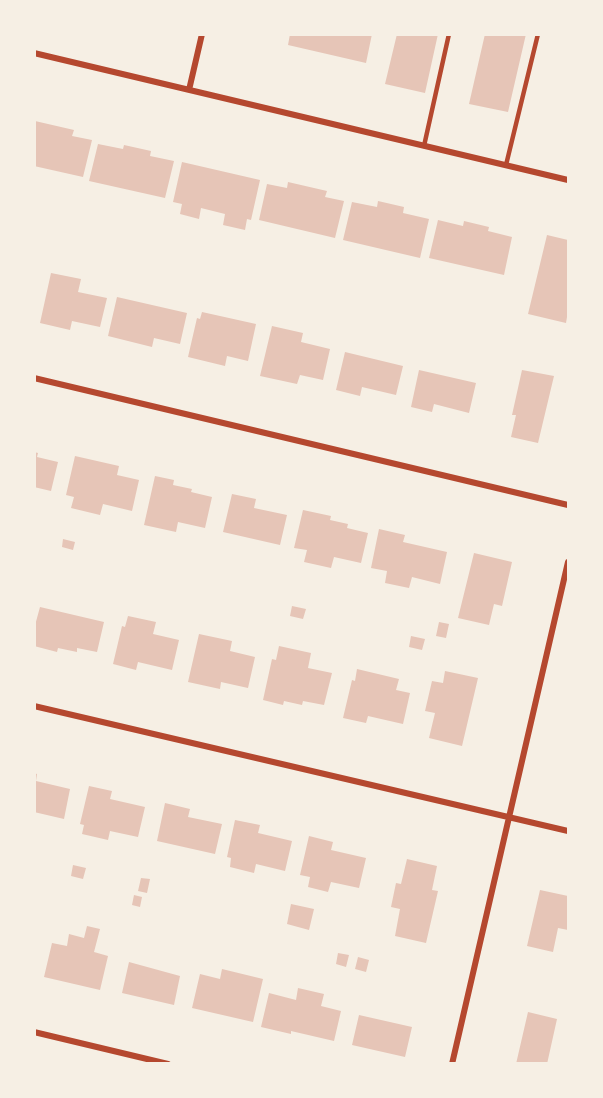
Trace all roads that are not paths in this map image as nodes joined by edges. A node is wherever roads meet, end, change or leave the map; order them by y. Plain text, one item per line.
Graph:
1 (202, 34) edge
2 (449, 34) edge
3 (538, 34) edge
4 (34, 53) edge
5 (189, 90) junction
6 (424, 146) junction
7 (506, 165) junction
8 (568, 180) edge
9 (34, 378) edge
10 (568, 505) edge
11 (568, 562) edge
12 (34, 706) edge
13 (509, 818) junction
14 (568, 831) edge
15 (34, 1032) edge
16 (168, 1064) edge
17 (452, 1064) edge

1 - 5 street
2 - 6 lane
3 - 7 lane
4 - 5 street
5 - 6 street
6 - 7 street
7 - 8 street
9 - 10 street
11 - 13 street
12 - 13 street
13 - 14 street
13 - 17 street
15 - 16 street

